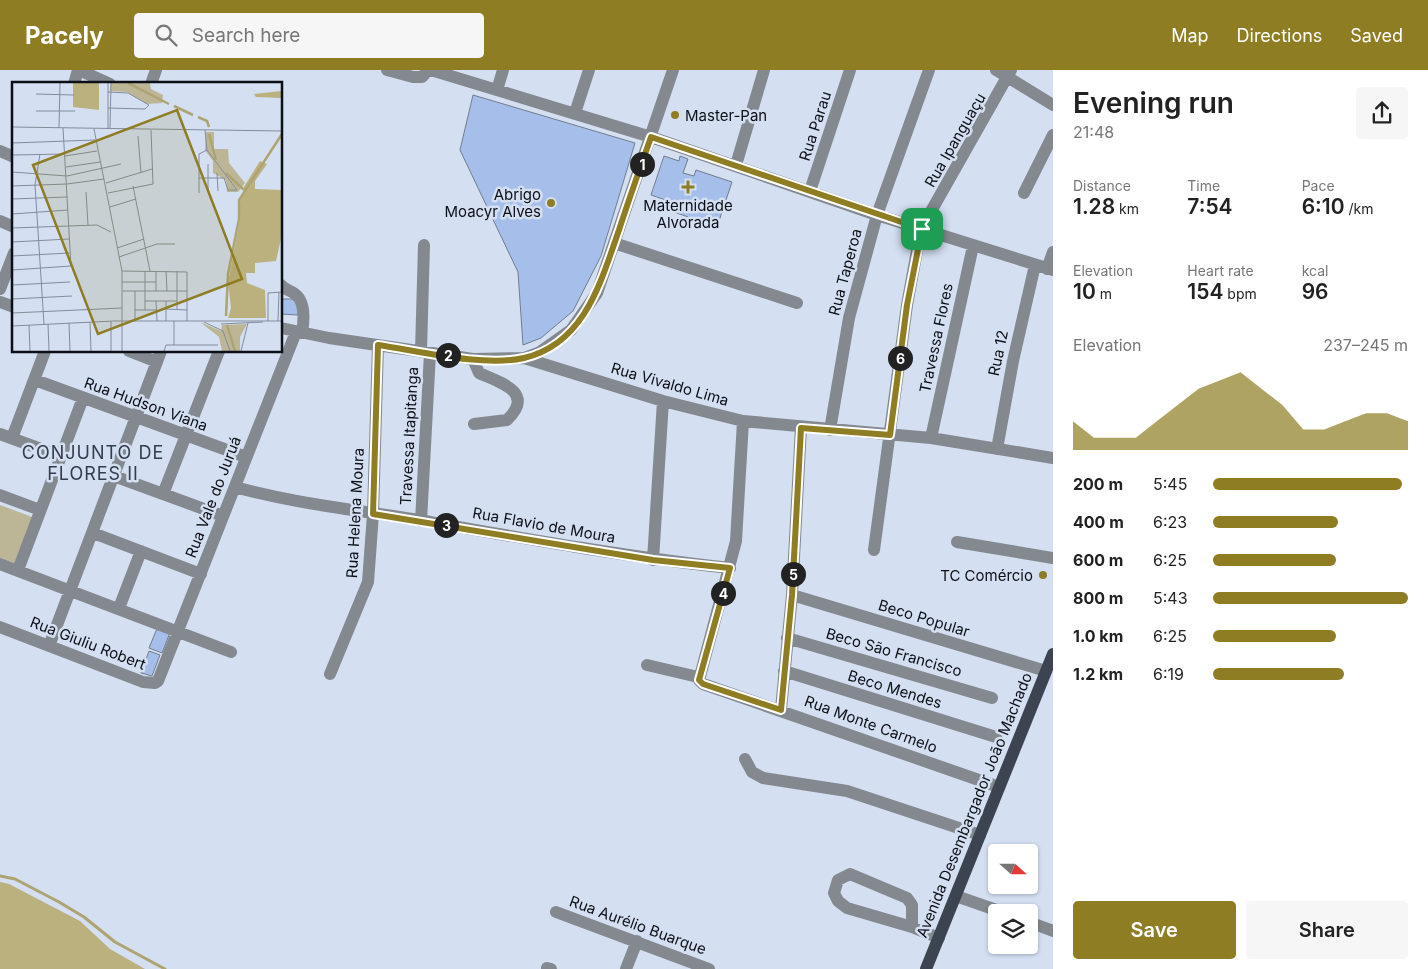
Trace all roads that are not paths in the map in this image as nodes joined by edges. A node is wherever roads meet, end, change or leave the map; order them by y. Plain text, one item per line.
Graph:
1 (79, 70) edge
2 (156, 70) edge
3 (387, 70) edge
4 (430, 70) edge
5 (503, 70) edge
6 (589, 70) edge
7 (673, 70) edge
8 (764, 70) edge
9 (850, 70) edge
10 (929, 70) edge
11 (996, 70) edge
12 (1010, 74) edge
13 (75, 82) edge
14 (106, 82) edge
15 (152, 82) edge
16 (497, 90) junction
17 (1053, 105) edge
18 (575, 113) junction
19 (1053, 135) edge
20 (651, 137) junction
21 (736, 165) junction
22 (810, 192) junction
23 (1024, 193) dead end
24 (877, 215) junction
25 (0, 221) edge
26 (12, 226) edge
27 (922, 229) junction
28 (614, 243) junction
29 (424, 245) dead end
30 (973, 246) junction
31 (1053, 252) edge
32 (12, 258) edge
33 (1045, 268) edge
34 (282, 285) edge
35 (0, 290) edge
36 (0, 302) edge
37 (797, 303) dead end
38 (12, 306) edge
39 (282, 328) edge
40 (299, 332) junction
41 (378, 345) junction
42 (45, 352) edge
43 (136, 352) edge
44 (219, 352) edge
45 (426, 352) junction
46 (159, 356) edge
47 (524, 358) junction
48 (473, 359) junction
49 (35, 380) junction
50 (83, 398) junction
51 (663, 401) junction
52 (136, 417) junction
53 (743, 421) junction
54 (474, 424) dead end
55 (801, 428) junction
56 (830, 430) junction
57 (890, 435) junction
58 (6, 436) edge
59 (186, 436) junction
60 (932, 438) junction
61 (997, 448) junction
62 (60, 456) junction
63 (246, 457) junction
64 (1053, 458) edge
65 (114, 476) junction
66 (235, 487) junction
67 (163, 494) junction
68 (0, 495) edge
69 (40, 510) junction
70 (373, 514) junction
71 (223, 516) junction
72 (421, 521) junction
73 (93, 534) junction
74 (957, 542) dead end
75 (874, 550) dead end
76 (141, 551) junction
77 (1053, 558) edge
78 (653, 560) junction
79 (0, 564) edge
80 (730, 568) junction
81 (18, 570) junction
82 (201, 574) junction
83 (71, 590) junction
84 (792, 595) junction
85 (119, 608) junction
86 (0, 627) edge
87 (180, 631) junction
88 (787, 638) junction
89 (49, 646) junction
90 (231, 652) dead end
91 (1053, 654) edge
92 (647, 665) dead end
93 (784, 671) junction
94 (1046, 671) junction
95 (161, 674) joint
96 (330, 674) dead end
97 (698, 678) junction
98 (992, 698) dead end
99 (781, 710) junction
100 (996, 737) dead end
101 (745, 759) dead end
102 (999, 787) junction
103 (980, 835) junction
104 (956, 896) junction
105 (988, 907) edge
106 (556, 912) dead end
107 (1038, 925) edge
108 (912, 927) junction
109 (1053, 931) edge
110 (939, 938) junction
111 (637, 941) junction
112 (626, 969) edge
113 (709, 969) edge
114 (926, 969) edge

1 - 13 street
1 - 14 street
2 - 15 street
3 - 4 street
4 - 16 street
5 - 16 street
6 - 18 street
7 - 20 street
8 - 21 street
9 - 22 street, Rua Parau
10 - 24 street, Rua Taperoa
11 - 12 street
12 - 17 street
12 - 27 street, Rua Ipanguaçu
16 - 18 street
18 - 20 street
19 - 23 street
20 - 21 street
20 - 28 street
21 - 22 street
22 - 24 street
24 - 27 street
24 - 56 street, Rua Taperoa
25 - 26 street
27 - 30 street
27 - 57 street, Rua Ipanguaçu
28 - 37 street
28 - 47 street
29 - 45 street, Travessa Itapitanga
30 - 33 street
30 - 60 street, Travessa Flores
31 - 33 street, Rua 12
32 - 35 street
33 - 61 street, Rua 12
34 - 40 street
36 - 38 street
39 - 40 street, Rua Vivaldo Lima
40 - 41 street, Rua Vivaldo Lima
40 - 63 street, Rua Vale do Juruá
41 - 45 street, Rua Vivaldo Lima
41 - 70 street, Rua Helena Moura
42 - 49 street
43 - 46 street
44 - 59 street
45 - 48 street, Rua Vivaldo Lima
45 - 72 street, Travessa Itapitanga
46 - 52 street
47 - 48 street, Rua Vivaldo Lima
47 - 51 street, Rua Vivaldo Lima
48 - 54 street
49 - 50 street, Rua Hudson Viana
49 - 58 street
50 - 52 street, Rua Hudson Viana
50 - 62 street
51 - 53 street, Rua Vivaldo Lima
51 - 78 street
52 - 59 street, Rua Hudson Viana
52 - 65 street
53 - 55 street, Rua Vivaldo Lima
53 - 80 street
55 - 56 street, Rua Vivaldo Lima
55 - 84 street
56 - 57 street, Rua Vivaldo Lima
57 - 60 street, Rua Vivaldo Lima
57 - 75 street, Rua Ipanguaçu
58 - 62 street
59 - 63 street, Rua Hudson Viana
59 - 67 street
60 - 61 street, Rua Vivaldo Lima
61 - 64 street, Rua Vivaldo Lima
62 - 69 street
63 - 66 street, Rua Vale do Juruá
65 - 67 street
65 - 73 street
66 - 70 street, Rua Flavio de Moura
66 - 71 street, Rua Vale do Juruá
67 - 71 street
68 - 69 street
69 - 81 street
70 - 72 street, Rua Flavio de Moura
70 - 96 street, Rua Helena Moura
71 - 82 street, Rua Vale do Juruá
72 - 78 street, Rua Flavio de Moura
73 - 76 street
73 - 83 street
74 - 77 street
76 - 82 street
76 - 85 street
78 - 80 street, Rua Flavio de Moura
79 - 81 street
80 - 97 street
81 - 83 street
82 - 87 street, Rua Vale do Juruá
83 - 85 street
83 - 89 street
84 - 88 street
84 - 94 street, Beco Popular
85 - 87 street
86 - 89 street, Rua Giuliu Robert
87 - 90 street
87 - 95 street, Rua Vale do Juruá
88 - 93 street
88 - 98 street, Beco São Francisco
89 - 95 street, Rua Giuliu Robert
91 - 94 main road, Avenida Desembargador João Machado
92 - 97 street, Rua Monte Carmelo
93 - 99 street
93 - 100 street, Beco Mendes
94 - 102 main road, Avenida Desembargador João Machado
97 - 99 street, Rua Monte Carmelo
99 - 102 street, Rua Monte Carmelo
101 - 103 street
102 - 103 main road, Avenida Desembargador João Machado
103 - 104 main road, Avenida Desembargador João Machado
104 - 105 street
104 - 110 main road, Avenida Desembargador João Machado
106 - 111 street, Rua Aurélio Buarque
107 - 109 street
108 - 108 street
108 - 110 street
110 - 114 main road, Avenida Desembargador João Machado
111 - 112 street
111 - 113 street, Rua Aurélio Buarque

